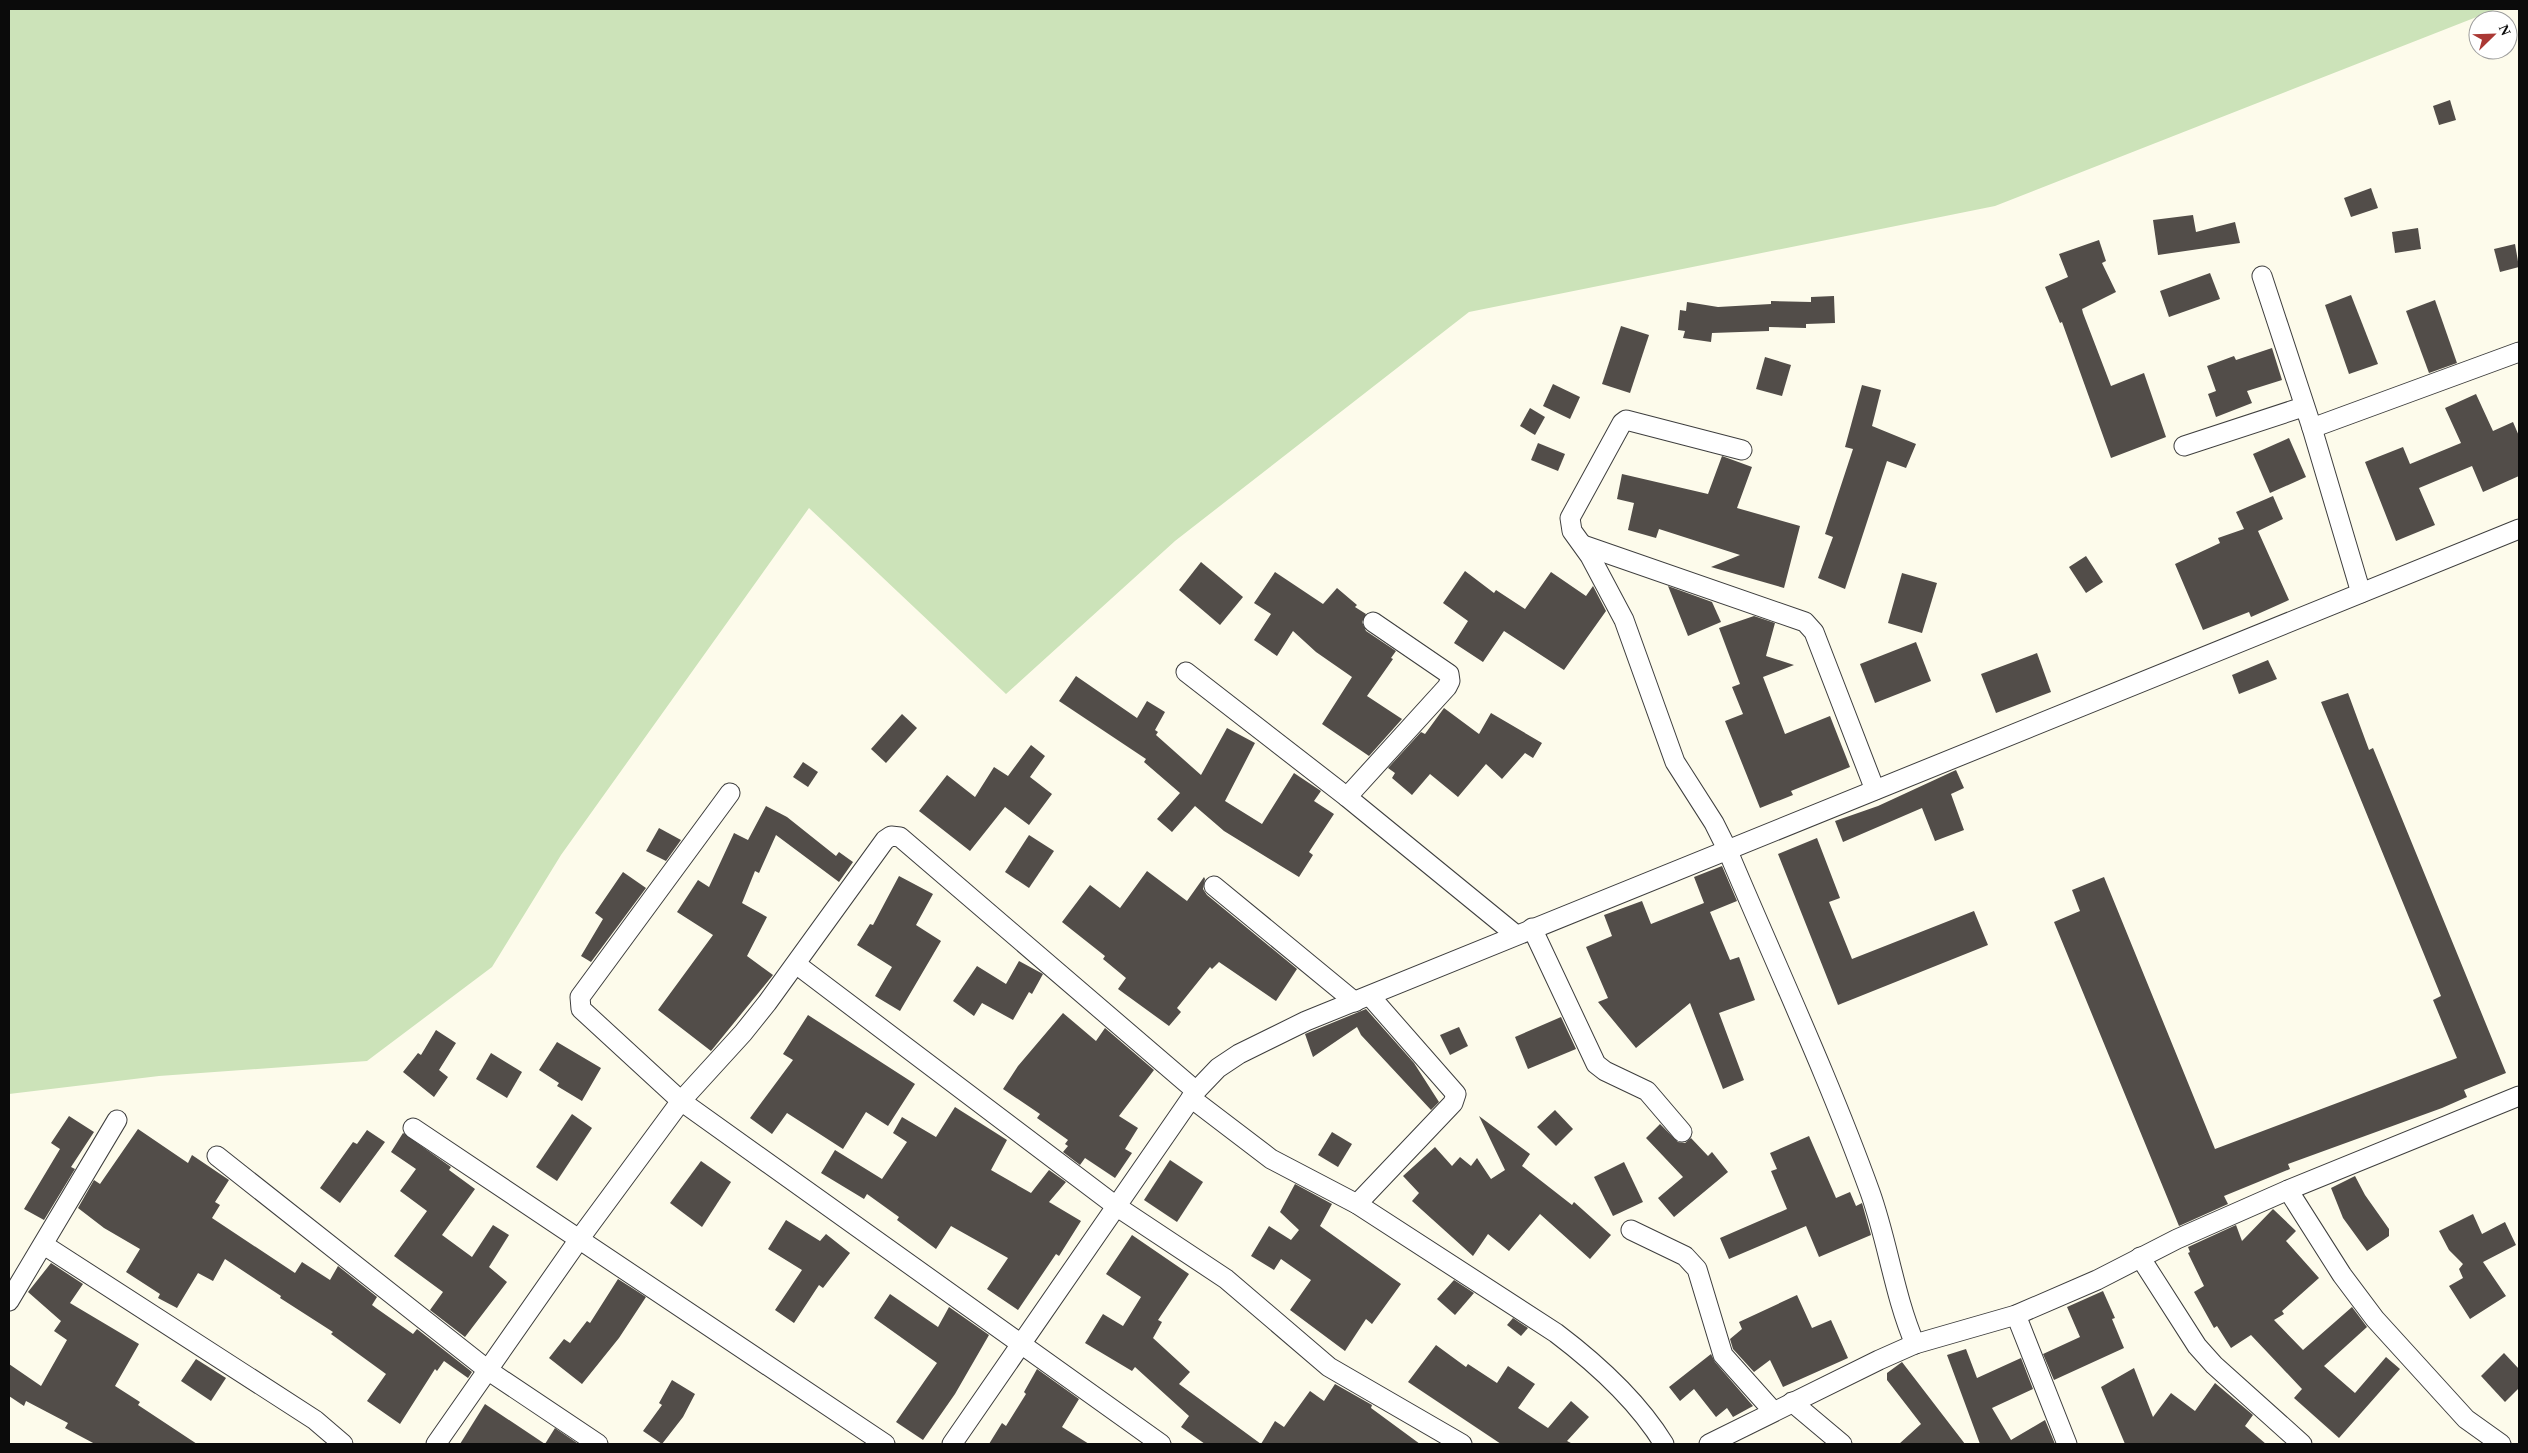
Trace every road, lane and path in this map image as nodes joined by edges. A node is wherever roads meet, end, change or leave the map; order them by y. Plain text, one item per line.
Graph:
1 (2262, 276) dead end
2 (2519, 352) edge
3 (2303, 407) junction
4 (2312, 428) junction
5 (2184, 446) dead end
6 (1742, 450) dead end
7 (2519, 529) edge
8 (1583, 545) junction
9 (2361, 593) junction
10 (1373, 622) dead end
11 (1186, 672) dead end
12 (1875, 790) junction
13 (730, 793) dead end
14 (1347, 798) junction
15 (1727, 849) junction
16 (1214, 886) dead end
17 (1524, 932) junction
18 (796, 964) junction
19 (1363, 999) junction
20 (1194, 1095) junction
21 (2519, 1096) edge
22 (681, 1101) junction
23 (117, 1120) dead end
24 (413, 1128) dead end
25 (1682, 1132) dead end
26 (218, 1156) dead end
27 (2288, 1190) junction
28 (1357, 1204) junction
29 (1116, 1206) junction
30 (1631, 1230) dead end
31 (580, 1238) junction
32 (44, 1245) junction
33 (2140, 1257) junction
34 (9, 1302) edge
35 (2016, 1315) junction
36 (1021, 1344) junction
37 (1915, 1344) junction
38 (489, 1371) junction
39 (1792, 1402) junction
40 (1773, 1411) junction
41 (343, 1444) edge
42 (436, 1444) edge
43 (598, 1444) edge
44 (884, 1444) edge
45 (952, 1444) edge
46 (1161, 1444) edge
47 (1462, 1444) edge
48 (1664, 1444) edge
49 (1709, 1444) edge
50 (1842, 1444) edge
51 (2067, 1444) edge
52 (2302, 1444) edge
53 (2502, 1444) edge

1 - 3 street
2 - 4 street
3 - 4 street
3 - 5 street
4 - 9 street
6 - 8 street
7 - 9 street
8 - 12 street
8 - 15 street
9 - 12 street
10 - 14 street
11 - 14 street
12 - 15 street
13 - 22 street
14 - 17 street
15 - 17 street
15 - 37 street
16 - 19 street
17 - 19 street
17 - 25 street
18 - 20 street
18 - 22 street
18 - 29 street
19 - 20 street
19 - 28 street
20 - 28 street
20 - 29 street
21 - 27 street
22 - 31 street
22 - 36 street
23 - 32 street
24 - 31 street
26 - 38 street
27 - 33 street
27 - 53 street
28 - 48 street
29 - 36 street
29 - 47 street
30 - 40 street
31 - 38 street
31 - 44 street
32 - 34 street
32 - 41 street
33 - 35 street
33 - 52 street
35 - 37 street
35 - 51 street
36 - 45 street
36 - 46 street
37 - 39 street
38 - 42 street
38 - 43 street
39 - 40 street
39 - 50 street
40 - 49 street

